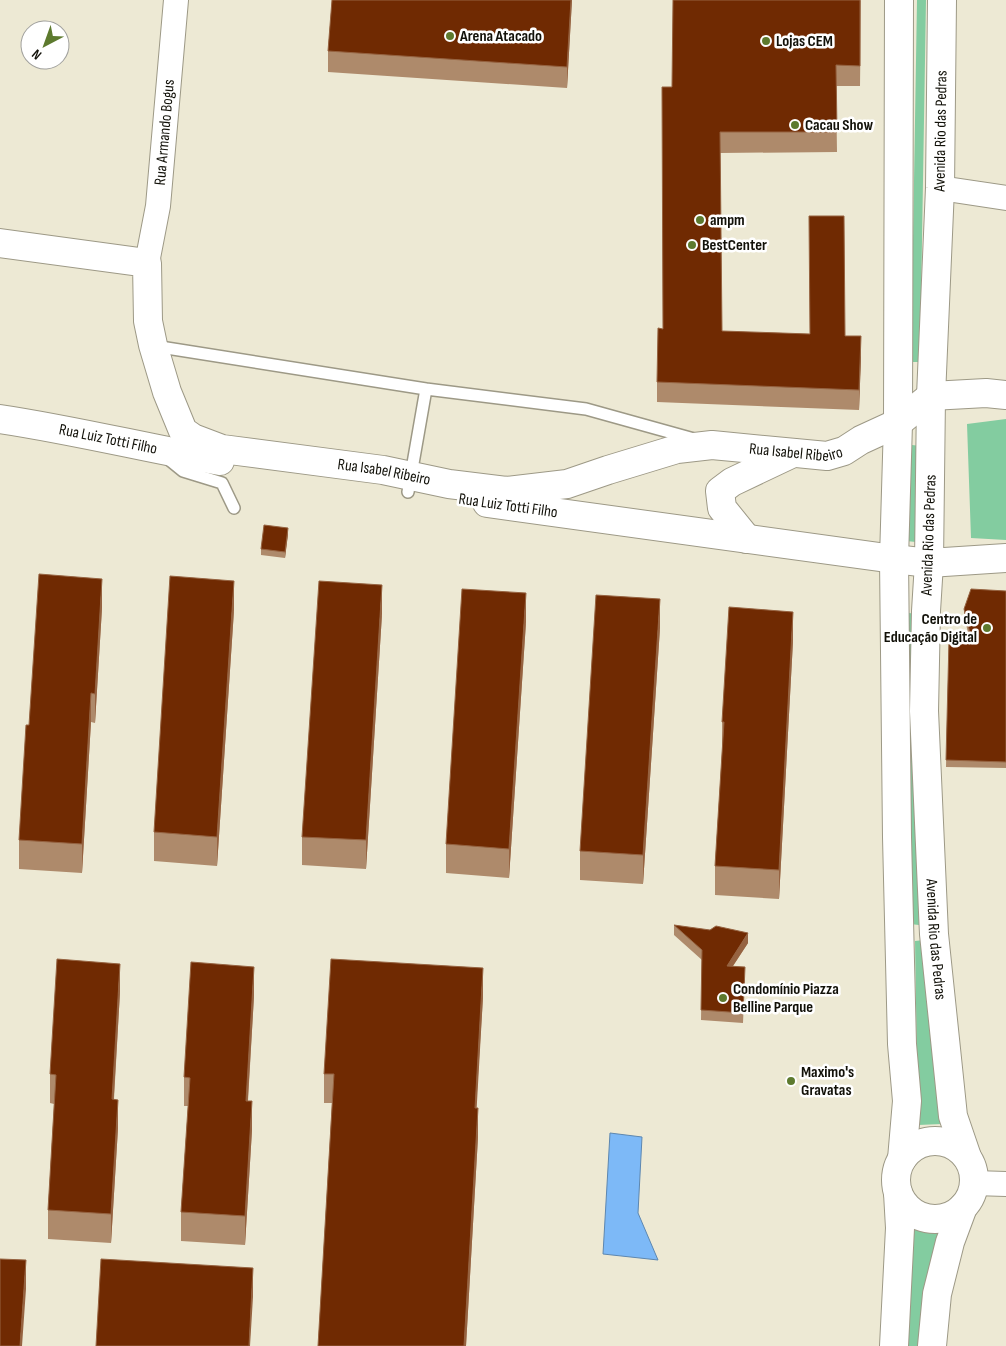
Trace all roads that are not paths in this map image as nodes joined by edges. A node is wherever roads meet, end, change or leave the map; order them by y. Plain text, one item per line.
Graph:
1 (176, 0) edge
2 (899, 0) edge
3 (942, 0) edge
4 (940, 188) junction
5 (1006, 198) edge
6 (0, 243) edge
7 (147, 263) junction
8 (152, 345) junction
9 (426, 389) junction
10 (931, 396) junction
11 (999, 399) edge
12 (0, 419) edge
13 (898, 423) junction
14 (183, 431) junction
15 (712, 445) junction
16 (150, 448) junction
17 (794, 452) junction
18 (410, 484) junction
19 (234, 508) dead end
20 (747, 539) junction
21 (1006, 558) edge
22 (894, 559) junction
23 (929, 563) junction
24 (902, 1159) junction
25 (971, 1170) junction
26 (1006, 1184) edge
27 (898, 1193) junction
28 (963, 1207) junction
29 (894, 1346) edge
30 (932, 1346) edge

1 - 7 street, Rua Armando Bogus
2 - 13 street, Avenida Rio das Pedras
3 - 4 street, Avenida Rio das Pedras
4 - 5 street
4 - 10 street, Avenida Rio das Pedras
6 - 7 street
7 - 8 street
8 - 9 lane
8 - 14 street
9 - 15 lane
9 - 18 lane
10 - 11 street
10 - 13 street, Rua Isabel Ribeiro
10 - 23 street, Avenida Rio das Pedras
12 - 16 street, Rua Luiz Totti Filho
13 - 17 street, Rua Isabel Ribeiro
13 - 22 street, Avenida Rio das Pedras
14 - 16 street
14 - 18 street, Rua Isabel Ribeiro
15 - 17 street, Rua Isabel Ribeiro
15 - 18 street, Rua Isabel Ribeiro
16 - 18 street, Rua Luiz Totti Filho
16 - 19 lane
17 - 20 street
18 - 20 street, Rua Luiz Totti Filho
20 - 22 street, Rua Luiz Totti Filho
21 - 23 street, Rua Luiz Totti Filho
22 - 23 street, Rua Luiz Totti Filho
22 - 24 street, Avenida Rio das Pedras
23 - 25 street, Avenida Rio das Pedras
24 - 25 street
24 - 27 street
25 - 26 street
25 - 28 street
27 - 28 street
27 - 29 street
28 - 30 street

